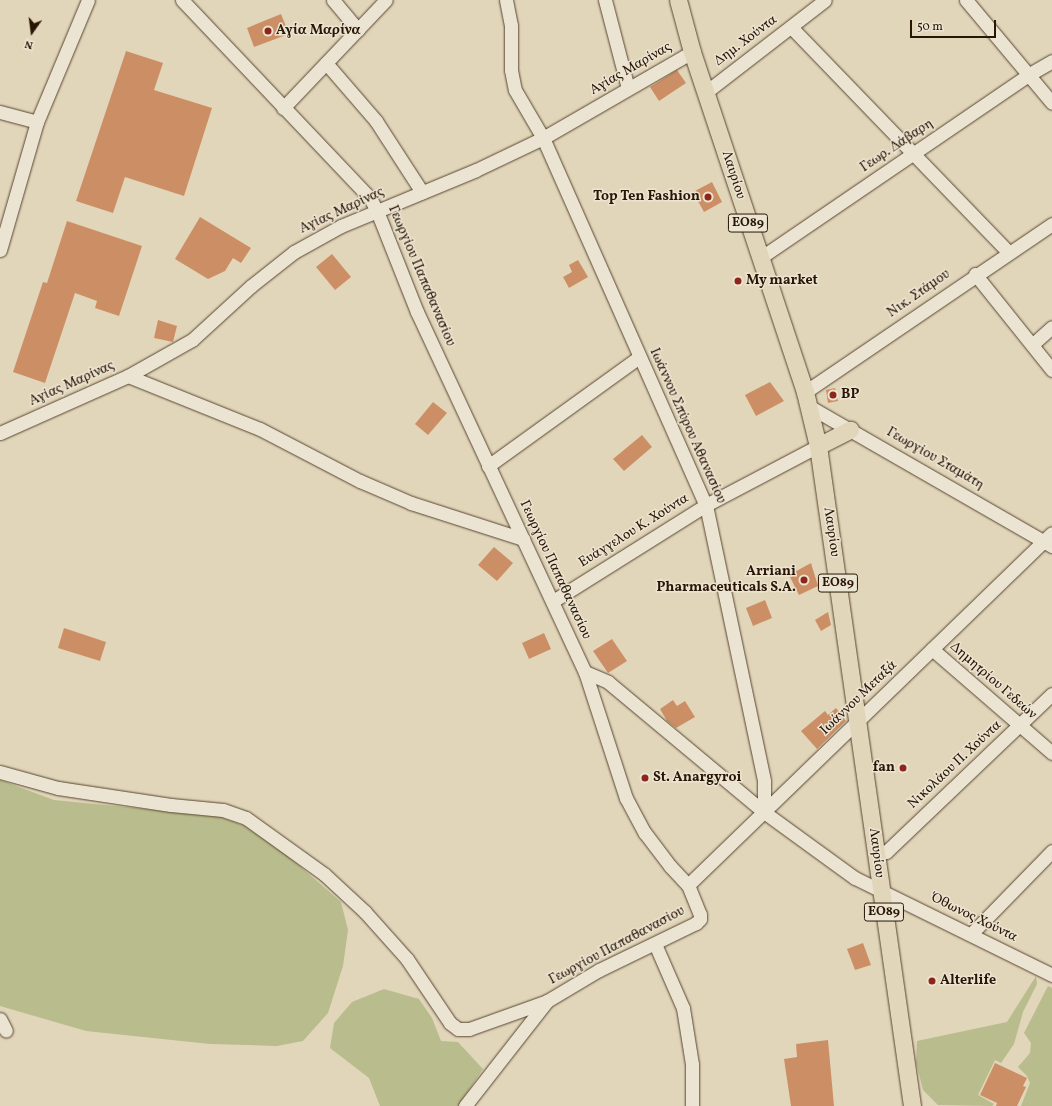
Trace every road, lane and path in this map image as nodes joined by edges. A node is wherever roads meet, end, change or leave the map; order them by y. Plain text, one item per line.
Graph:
1 (88, 0) edge
2 (182, 0) edge
3 (333, 0) edge
4 (386, 0) edge
5 (506, 0) edge
6 (605, 0) edge
7 (678, 0) edge
8 (825, 0) edge
9 (966, 0) edge
10 (791, 27) junction
11 (358, 30) junction
12 (692, 52) junction
13 (1052, 61) edge
14 (326, 63) junction
15 (1028, 74) junction
16 (628, 88) junction
17 (706, 92) junction
18 (1052, 103) edge
19 (283, 108) junction
20 (0, 112) edge
21 (37, 122) junction
22 (543, 138) junction
23 (914, 153) junction
24 (422, 192) junction
25 (378, 211) junction
26 (1052, 224) edge
27 (0, 250) edge
28 (1009, 253) junction
29 (760, 258) junction
30 (975, 274) junction
31 (1052, 327) edge
32 (1033, 344) junction
33 (639, 357) junction
34 (1052, 370) edge
35 (128, 376) junction
36 (808, 399) junction
37 (850, 430) junction
38 (0, 433) edge
39 (818, 446) junction
40 (488, 466) junction
41 (706, 505) junction
42 (523, 539) junction
43 (1050, 540) edge
44 (553, 600) junction
45 (932, 650) junction
46 (585, 672) junction
47 (1052, 694) edge
48 (858, 721) junction
49 (1020, 726) junction
50 (1052, 753) edge
51 (0, 772) edge
52 (764, 812) junction
53 (877, 852) junction
54 (1052, 852) edge
55 (688, 885) junction
56 (881, 890) junction
57 (971, 934) junction
58 (655, 944) junction
59 (1052, 975) edge
60 (547, 1001) junction
61 (0, 1019) edge
62 (6, 1031) dead end
63 (465, 1106) edge
64 (692, 1106) edge
65 (912, 1106) edge

1 - 21 street
2 - 19 street, Γεωργίου Παπαθανασίου
3 - 11 street
4 - 11 street
5 - 22 street, Ιωάννου Σπύρου Αθανασίου
6 - 16 street
7 - 12 main road, Λαυρίου / ΕΟ89
8 - 10 street, Δημ. Χούντα
9 - 15 street
10 - 17 street, Δημ. Χούντα
10 - 23 street
11 - 14 street
12 - 16 street, Αγίας Μαρίνας
12 - 17 main road, Λαυρίου / ΕΟ89
13 - 15 street, Γεωρ. Δάβαρη
14 - 19 street
14 - 24 street
15 - 18 street
15 - 23 street, Γεωρ. Δάβαρη
16 - 22 street, Αγίας Μαρίνας
17 - 29 main road, Λαυρίου / ΕΟ89
19 - 25 street, Γεωργίου Παπαθανασίου
20 - 21 street
21 - 27 street
22 - 24 street, Αγίας Μαρίνας
22 - 33 street, Ιωάννου Σπύρου Αθανασίου
23 - 28 street
23 - 29 street, Γεωρ. Δάβαρη
24 - 25 street, Αγίας Μαρίνας
25 - 35 street, Αγίας Μαρίνας
25 - 40 street, Γεωργίου Παπαθανασίου
26 - 28 street, Νικ. Στάμου
28 - 30 street, Νικ. Στάμου
29 - 36 main road, Λαυρίου / ΕΟ89
30 - 32 street
30 - 36 street, Νικ. Στάμου
31 - 32 street
32 - 34 street
33 - 40 street
33 - 41 street, Ιωάννου Σπύρου Αθανασίου
35 - 38 street, Αγίας Μαρίνας
35 - 42 street
36 - 37 street, Γεωργίου Σταμάτη
36 - 39 main road, Λαυρίου / ΕΟ89
37 - 39 main road
37 - 43 street, Γεωργίου Σταμάτη
39 - 41 street, Ευάγγελου Κ. Χούντα
39 - 48 main road, Λαυρίου / ΕΟ89
40 - 42 street, Γεωργίου Παπαθανασίου
41 - 44 street, Ευάγγελου Κ. Χούντα
41 - 52 street, Ιωάννου Σπύρου Αθανασίου
42 - 44 street, Γεωργίου Παπαθανασίου
43 - 45 street, Ιωάννου Μεταξά
44 - 46 street, Γεωργίου Παπαθανασίου
45 - 48 street, Ιωάννου Μεταξά
45 - 49 street, Δημητρίου Γεδεών
46 - 52 street, Όθωνος Χούντα
46 - 55 street, Γεωργίου Παπαθανασίου
47 - 49 street, Νικολάου Π. Χούντα
48 - 52 street, Ιωάννου Μεταξά
48 - 53 main road, Λαυρίου / ΕΟ89
49 - 50 street, Δημητρίου Γεδεών
49 - 53 street, Νικολάου Π. Χούντα
51 - 60 street
52 - 55 street, Ιωάννου Μεταξά
52 - 56 street, Όθωνος Χούντα
53 - 56 main road, Λαυρίου / ΕΟ89
54 - 57 street
55 - 58 street, Γεωργίου Παπαθανασίου
56 - 57 street, Όθωνος Χούντα
56 - 65 main road, Λαυρίου / ΕΟ89
57 - 59 street, Όθωνος Χούντα
58 - 60 street, Γεωργίου Παπαθανασίου
58 - 64 street
60 - 63 street, Γεωργίου Παπαθανασίου
61 - 62 street

